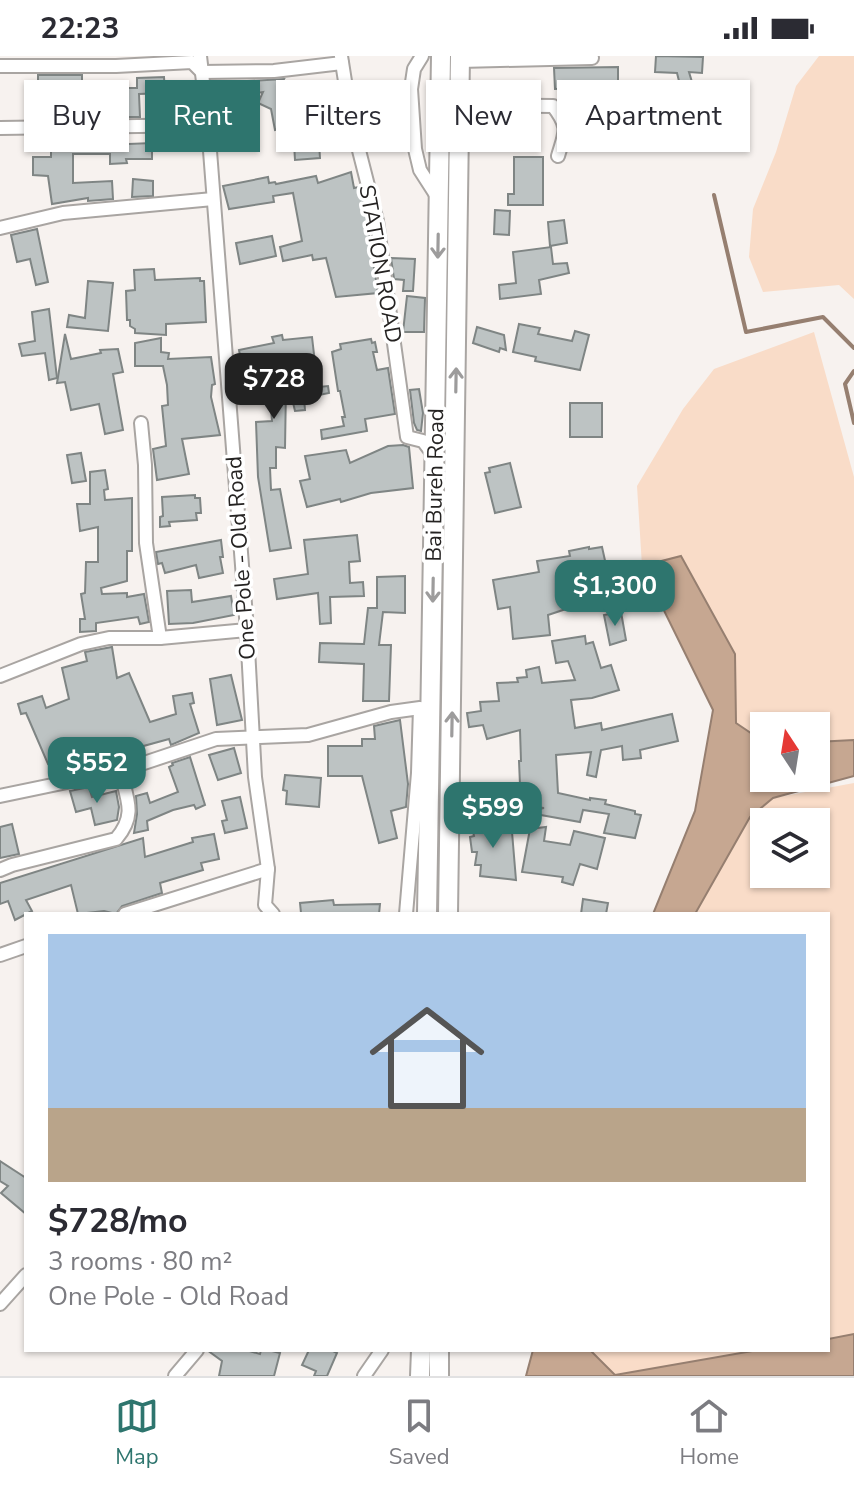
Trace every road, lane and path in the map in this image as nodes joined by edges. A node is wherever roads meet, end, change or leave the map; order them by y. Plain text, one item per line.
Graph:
1 (200, 56) edge
2 (422, 56) edge
3 (441, 56) edge
4 (460, 58) edge
5 (592, 58) dead end
6 (341, 60) edge
7 (0, 66) edge
8 (202, 72) junction
9 (203, 80) edge
10 (460, 80) edge
11 (541, 106) edge
12 (145, 126) edge
13 (0, 128) edge
14 (210, 152) edge
15 (458, 152) edge
16 (558, 156) dead end
17 (438, 198) junction
18 (213, 199) junction
19 (0, 228) edge
20 (141, 423) dead end
21 (435, 457) junction
22 (247, 630) junction
23 (160, 638) junction
24 (0, 676) edge
25 (253, 736) junction
26 (120, 771) junction
27 (0, 796) edge
28 (268, 869) junction
29 (0, 870) edge
30 (266, 911) edge
31 (131, 912) edge
32 (406, 912) edge
33 (427, 912) edge
34 (448, 912) edge
35 (24, 947) edge
36 (0, 955) edge
37 (24, 1277) edge
38 (0, 1304) edge
39 (195, 1352) edge
40 (381, 1352) edge
41 (421, 1352) edge
42 (439, 1352) edge
43 (175, 1376) edge
44 (364, 1376) edge
45 (420, 1376) edge
46 (439, 1376) edge

1 - 8 street, One Pole - Old Road
2 - 17 street
3 - 17 highway, Bai Bureh Road
4 - 5 street
4 - 10 highway, Bai Bureh Road
6 - 8 street
6 - 21 street, STATION ROAD
7 - 8 street
8 - 9 street, One Pole - Old Road
11 - 16 street
12 - 13 street
14 - 18 street, One Pole - Old Road
34 -> 15 highway, Bai Bureh Road
17 -> 21 highway, Bai Bureh Road
18 - 19 street
18 - 22 street, One Pole - Old Road
20 - 23 street
21 -> 33 highway, Bai Bureh Road
22 - 23 street
22 - 25 street, One Pole - Old Road
23 - 24 street
25 - 26 street
25 - 28 street, One Pole - Old Road
25 - 32 street
26 - 27 street
26 - 29 street
28 - 30 street, One Pole - Old Road
28 - 31 street
35 - 36 street
37 - 38 street
39 - 43 street
40 - 44 street
41 - 45 highway
42 - 46 highway

